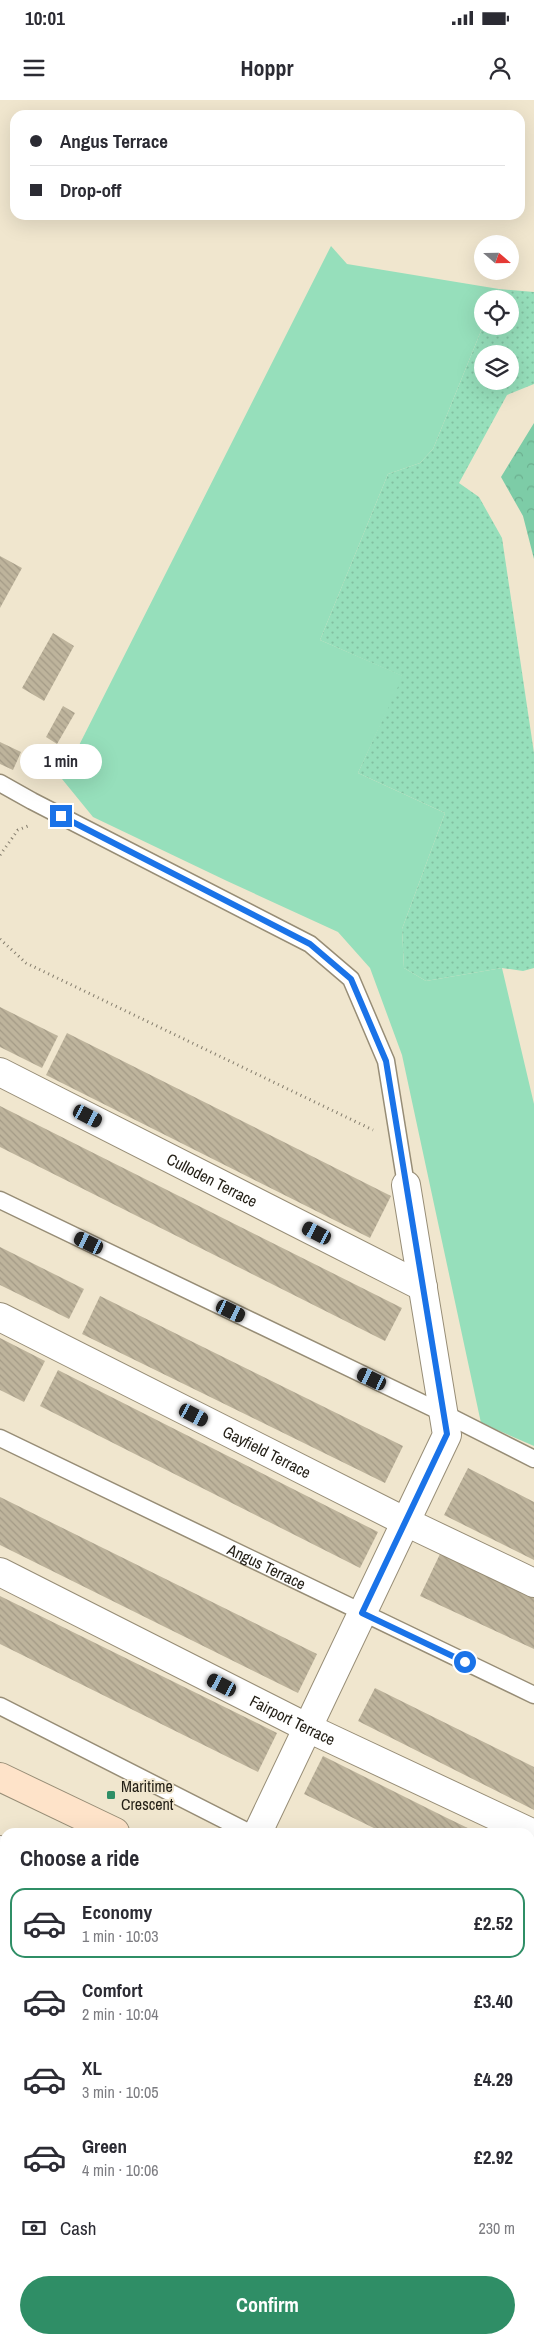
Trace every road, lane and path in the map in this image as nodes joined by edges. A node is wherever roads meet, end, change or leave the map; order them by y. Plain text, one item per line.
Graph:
1 (0, 783) edge
2 (61, 816) junction
3 (0, 855) edge
4 (0, 939) edge
5 (0, 1072) edge
6 (399, 1142) junction
7 (406, 1185) joint
8 (0, 1200) edge
9 (423, 1286) junction
10 (0, 1317) edge
11 (444, 1413) junction
12 (0, 1438) edge
13 (534, 1459) edge
14 (406, 1522) junction
15 (0, 1572) edge
16 (534, 1583) edge
17 (362, 1613) junction
18 (534, 1695) edge
19 (0, 1706) edge
20 (308, 1728) junction
21 (0, 1777) edge
22 (107, 1828) edge
23 (248, 1828) edge
24 (258, 1828) edge
25 (521, 1828) edge

1 - 2 lane
2 - 3 path
2 - 6 lane
4 - 6 path
5 - 9 street, Culloden Terrace
6 - 7 lane
7 - 9 street
8 - 11 lane
9 - 11 street
10 - 14 street, Gayfield Terrace
11 - 13 lane
11 - 14 street
12 - 17 lane, Angus Terrace
14 - 16 street, Gayfield Terrace
14 - 17 street
15 - 20 street, Fairport Terrace
17 - 18 lane, Angus Terrace
17 - 20 street
19 - 23 lane
20 - 24 street
20 - 25 street, Fairport Terrace
21 - 22 main road

